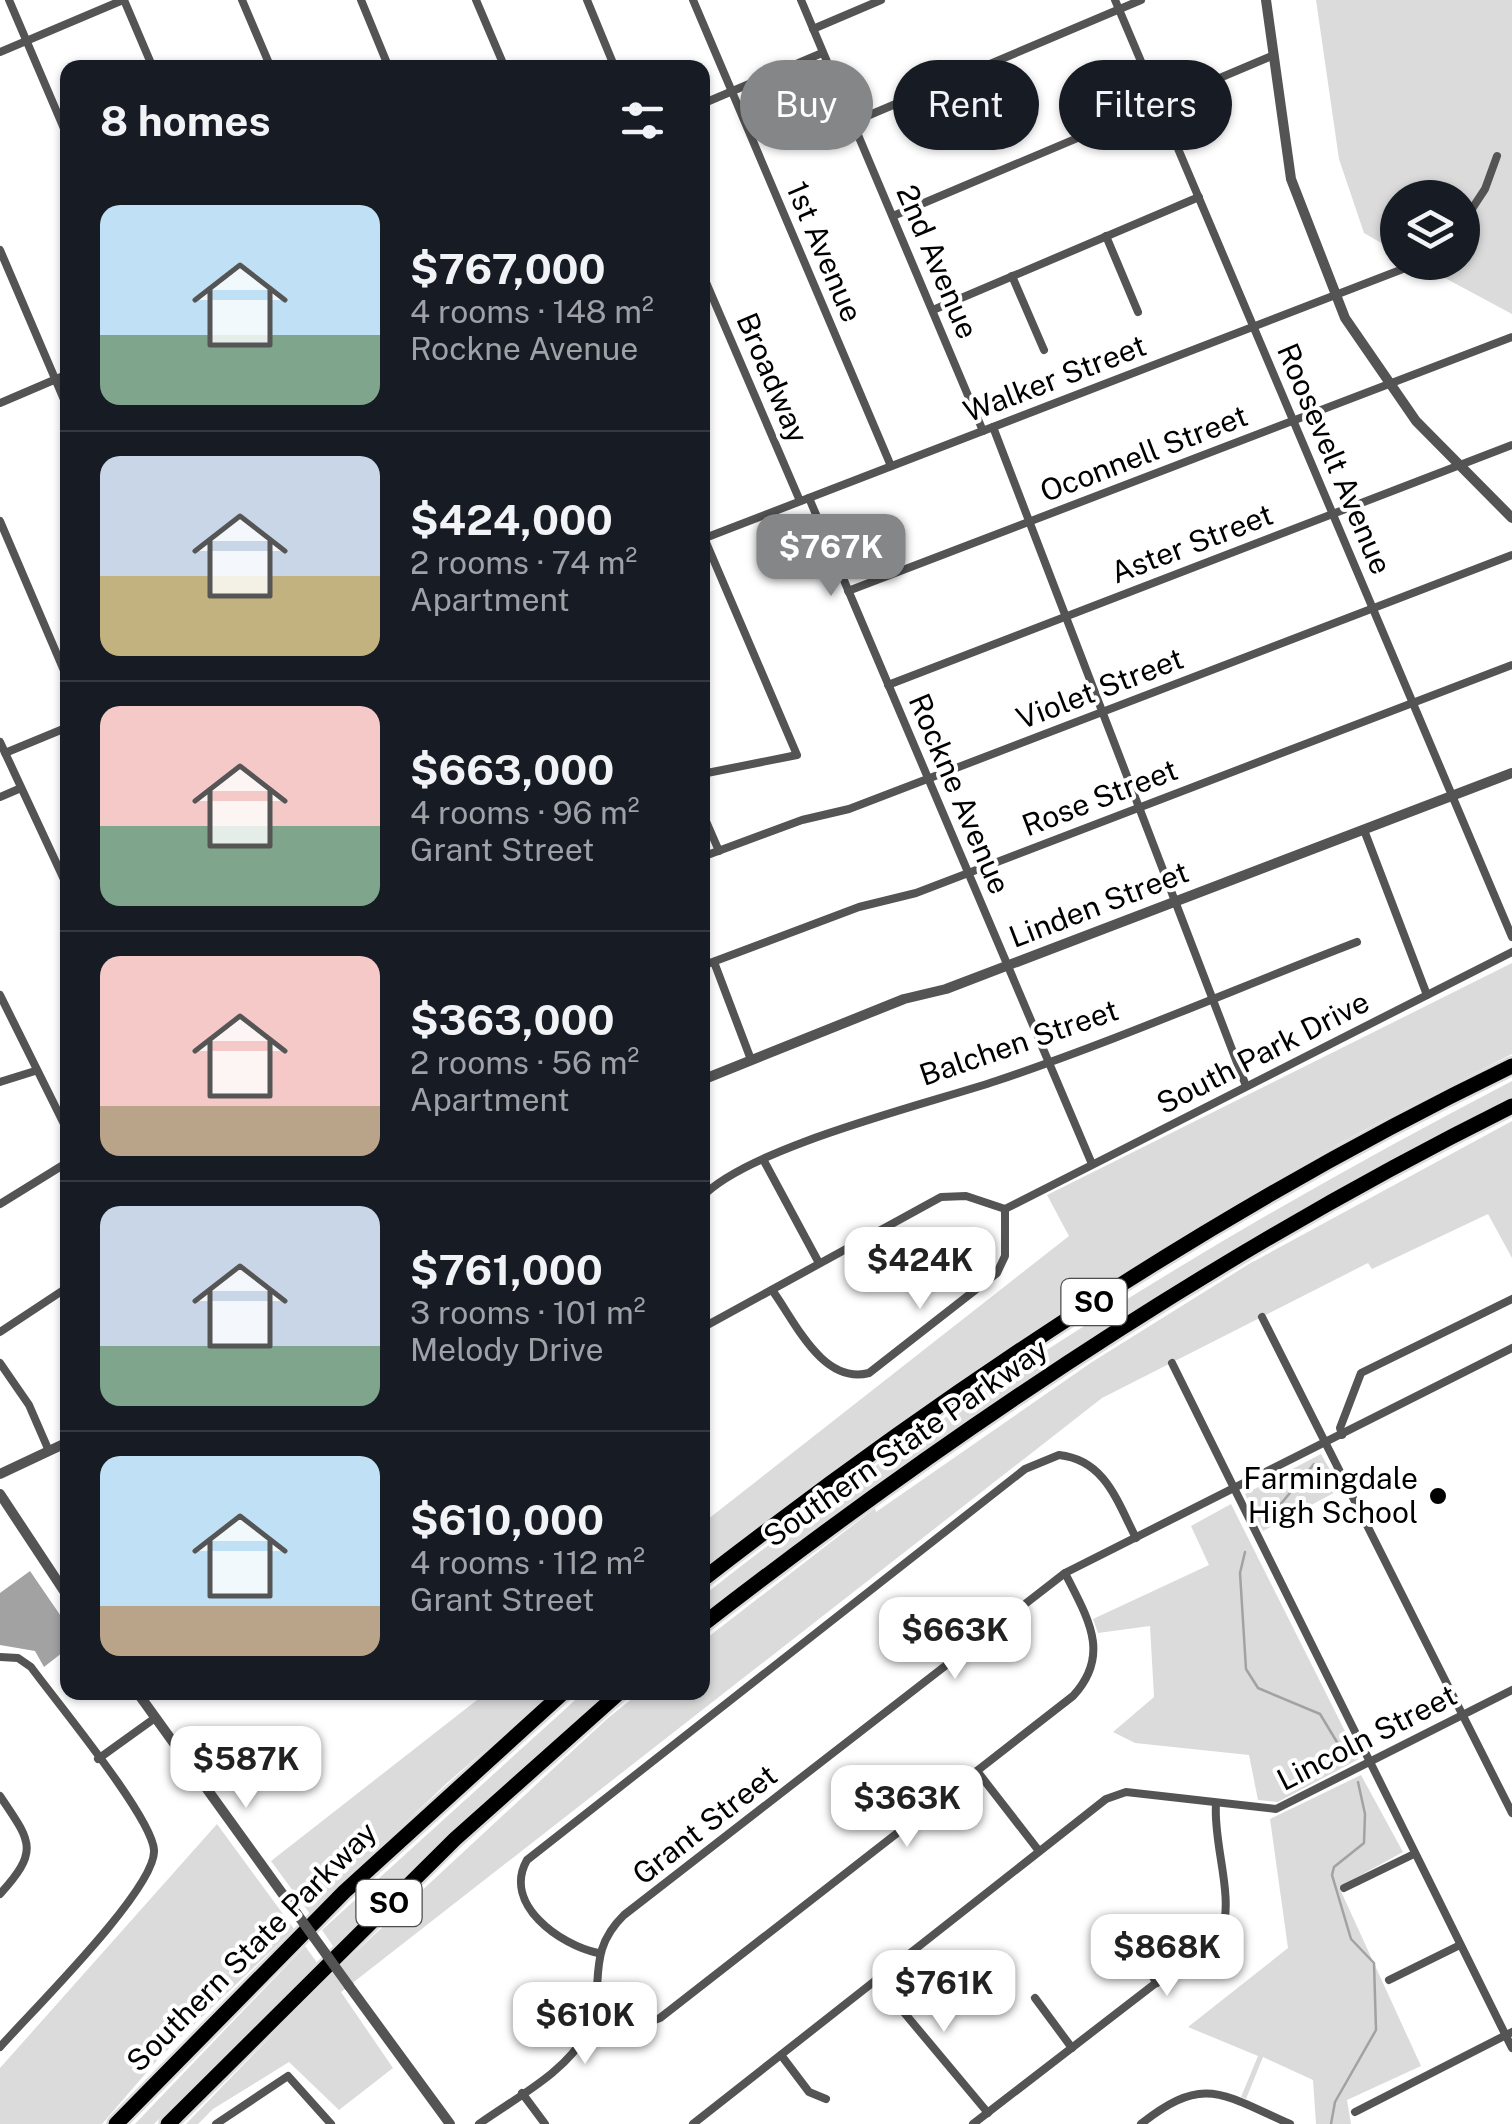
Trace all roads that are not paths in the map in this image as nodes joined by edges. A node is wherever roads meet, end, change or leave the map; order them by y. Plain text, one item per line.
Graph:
1 (9, 0) edge
2 (124, 0) edge
3 (242, 0) edge
4 (361, 0) edge
5 (476, 0) edge
6 (587, 0) edge
7 (693, 0) edge
8 (801, 0) edge
9 (880, 0) edge
10 (1142, 0) edge
11 (1266, 0) edge
12 (1117, 5) edge
13 (813, 28) junction
14 (26, 41) junction
15 (0, 52) edge
16 (822, 53) junction
17 (1274, 55) junction
18 (149, 60) edge
19 (268, 60) edge
20 (387, 60) edge
21 (502, 60) edge
22 (613, 60) edge
23 (825, 60) edge
24 (1141, 60) edge
25 (1232, 73) edge
26 (732, 92) junction
27 (710, 101) edge
28 (873, 113) edge
29 (60, 120) edge
30 (1059, 145) edge
31 (865, 150) edge
32 (1178, 150) edge
33 (1496, 156) dead end
34 (1198, 197) junction
35 (1480, 197) edge
36 (893, 216) junction
37 (1106, 236) junction
38 (0, 250) edge
39 (1012, 276) junction
40 (1380, 278) edge
41 (710, 290) edge
42 (1335, 296) junction
43 (933, 310) junction
44 (1138, 312) dead end
45 (1254, 327) junction
46 (1512, 337) edge
47 (1044, 350) dead end
48 (60, 377) edge
49 (55, 379) junction
50 (1390, 384) junction
51 (60, 391) edge
52 (0, 403) edge
53 (1294, 421) junction
54 (988, 429) junction
55 (1512, 445) edge
56 (1460, 465) junction
57 (890, 466) junction
58 (804, 500) junction
59 (1333, 514) junction
60 (1512, 518) edge
61 (0, 521) edge
62 (1030, 522) junction
63 (710, 533) edge
64 (710, 549) edge
65 (1512, 555) edge
66 (848, 591) junction
67 (1373, 608) junction
68 (1066, 617) junction
69 (60, 661) edge
70 (1512, 665) edge
71 (888, 685) junction
72 (1413, 702) junction
73 (1102, 712) junction
74 (60, 730) edge
75 (0, 742) edge
76 (5, 754) junction
77 (710, 772) edge
78 (1512, 773) edge
79 (928, 779) junction
80 (21, 788) junction
81 (1452, 796) junction
82 (0, 797) edge
83 (1139, 807) junction
84 (710, 830) edge
85 (1364, 830) junction
86 (719, 851) junction
87 (710, 854) edge
88 (60, 871) edge
89 (968, 872) junction
90 (1176, 902) junction
91 (1512, 936) edge
92 (1357, 942) dead end
93 (1512, 952) edge
94 (714, 962) junction
95 (710, 963) edge
96 (1008, 966) junction
97 (0, 995) edge
98 (1427, 995) junction
99 (1212, 997) junction
100 (750, 1057) junction
101 (1048, 1060) junction
102 (1512, 1066) edge
103 (35, 1071) junction
104 (710, 1076) edge
105 (0, 1082) edge
106 (1246, 1086) junction
107 (1512, 1108) edge
108 (60, 1117) edge
109 (764, 1161) junction
110 (1092, 1164) junction
111 (60, 1167) edge
112 (710, 1190) edge
113 (0, 1204) edge
114 (1005, 1209) junction
115 (819, 1263) junction
116 (772, 1290) junction
117 (60, 1292) edge
118 (1512, 1299) edge
119 (1262, 1317) dead end
120 (710, 1324) edge
121 (0, 1332) edge
122 (1512, 1348) edge
123 (0, 1363) edge
124 (1172, 1363) dead end
125 (1342, 1435) junction
126 (1325, 1443) junction
127 (60, 1446) edge
128 (49, 1451) junction
129 (0, 1474) edge
130 (1234, 1489) junction
131 (0, 1494) edge
132 (1136, 1538) junction
133 (710, 1574) edge
134 (1065, 1574) junction
135 (60, 1585) edge
136 (710, 1619) edge
137 (0, 1656) edge
138 (1512, 1690) edge
139 (142, 1700) edge
140 (555, 1700) edge
141 (611, 1700) edge
142 (1462, 1715) junction
143 (154, 1718) junction
144 (98, 1760) junction
145 (1370, 1762) junction
146 (977, 1771) junction
147 (0, 1796) edge
148 (1216, 1804) junction
149 (1512, 1813) edge
150 (1039, 1851) junction
151 (1414, 1854) junction
152 (1344, 1888) dead end
153 (0, 1894) edge
154 (1128, 1925) dead end
155 (1460, 1944) junction
156 (598, 1953) junction
157 (876, 1979) junction
158 (1390, 1980) dead end
159 (1158, 1983) junction
160 (1035, 1998) dead end
161 (592, 2018) junction
162 (1509, 2034) edge
163 (0, 2047) edge
164 (1072, 2048) junction
165 (1512, 2048) edge
166 (780, 2056) junction
167 (522, 2093) junction
168 (826, 2099) dead end
169 (1355, 2112) dead end
170 (988, 2113) junction
171 (1275, 2121) edge
172 (116, 2124) edge
173 (168, 2124) edge
174 (216, 2124) edge
175 (331, 2124) edge
176 (450, 2124) edge
177 (480, 2124) edge
178 (544, 2124) edge
179 (694, 2124) edge
180 (974, 2124) edge
181 (1141, 2124) edge
182 (1290, 2124) edge

1 - 14 street
2 - 14 street
2 - 18 street
3 - 19 street
4 - 20 street
5 - 21 street
6 - 22 street
7 - 26 street, 1st Avenue
8 - 13 street, 2nd Avenue
9 - 13 street
10 - 12 street
11 - 17 street
12 - 24 street, Roosevelt Avenue
12 - 28 street
13 - 16 street, 2nd Avenue
14 - 15 street
14 - 29 street
16 - 23 street, 2nd Avenue
16 - 26 street
17 - 25 street
17 - 42 street
26 - 27 street
26 - 57 street, 1st Avenue
30 - 36 street
31 - 36 street, 2nd Avenue
32 - 34 street, Roosevelt Avenue
33 - 35 street
34 - 37 street
34 - 45 street, Roosevelt Avenue
36 - 43 street, 2nd Avenue
37 - 39 street
37 - 44 street
38 - 49 street
39 - 43 street
39 - 47 street
40 - 42 street, Walker Street
41 - 58 street, Broadway
42 - 45 street, Walker Street
42 - 50 street
43 - 54 street, 2nd Avenue
45 - 53 street, Roosevelt Avenue
45 - 54 street, Walker Street
46 - 50 street, Oconnell Street
48 - 49 street
49 - 51 street
49 - 52 street
50 - 53 street, Oconnell Street
50 - 56 street
53 - 59 street, Roosevelt Avenue
53 - 62 street, Oconnell Street
54 - 57 street, Walker Street
54 - 62 street, 2nd Avenue
55 - 56 street, Aster Street
56 - 59 street, Aster Street
56 - 60 street
57 - 58 street, Walker Street
58 - 63 street, Walker Street
58 - 66 street, Rockne Avenue
59 - 67 street, Roosevelt Avenue
59 - 68 street, Aster Street
61 - 69 street
62 - 66 street, Oconnell Street
62 - 68 street, 2nd Avenue
64 - 77 street
65 - 67 street, Violet Street
66 - 71 street, Rockne Avenue
67 - 72 street, Roosevelt Avenue
67 - 73 street, Violet Street
68 - 71 street, Aster Street
68 - 73 street, 2nd Avenue
70 - 72 street, Rose Street
71 - 79 street, Rockne Avenue
72 - 81 street, Roosevelt Avenue
72 - 83 street, Rose Street
73 - 79 street, Violet Street
73 - 83 street, 2nd Avenue
74 - 76 street
75 - 76 street
76 - 80 street
78 - 81 street, Linden Street
79 - 86 street, Violet Street
79 - 89 street, Rockne Avenue
80 - 82 street
80 - 88 street
81 - 85 street, Linden Street
81 - 91 street, Roosevelt Avenue
83 - 89 street, Rose Street
83 - 90 street, 2nd Avenue
84 - 86 street
85 - 90 street, Linden Street
85 - 98 street
86 - 87 street, Violet Street
89 - 94 street, Rose Street
89 - 96 street, Rockne Avenue
90 - 96 street, Linden Street
90 - 99 street, 2nd Avenue
92 - 99 street, Balchen Street
93 - 98 street, South Park Drive
94 - 95 street, Rose Street
94 - 100 street
96 - 100 street, Linden Street
96 - 101 street, Rockne Avenue
97 - 103 street
98 - 106 street, South Park Drive
99 - 101 street, Balchen Street
99 - 106 street, 2nd Avenue
100 - 104 street, Linden Street
101 - 109 street, Balchen Street
101 - 110 street, Rockne Avenue
102 - 133 highway, Southern State Parkway / SO
103 - 105 street
103 - 108 street
106 - 110 street, South Park Drive
107 - 136 highway, Southern State Parkway / SO
109 - 112 street, Balchen Street
109 - 115 street
110 - 114 street, South Park Drive
111 - 113 street
114 - 115 street
114 - 116 street
115 - 116 street
116 - 120 street
117 - 121 street
118 - 125 street
119 - 126 street
122 - 125 street, Grant Street
123 - 128 street
124 - 130 street
125 - 126 street, Grant Street
126 - 130 street, Grant Street
126 - 142 street
127 - 128 street
128 - 129 street
130 - 132 street, Grant Street
130 - 145 street
131 - 135 street
132 - 134 street, Grant Street
132 - 156 street
134 - 146 street
134 - 156 street, Grant Street
137 - 144 street
138 - 142 street, Lincoln Street
139 - 143 street
140 - 172 highway, Southern State Parkway / SO
141 - 173 highway, SO
142 - 145 street, Lincoln Street
142 - 149 street
143 - 144 street
143 - 176 street, bridge
144 - 163 street
145 - 148 street, Lincoln Street
145 - 151 street
146 - 150 street
146 - 161 street
147 - 153 street
148 - 150 street, Lincoln Street
148 - 159 street
150 - 157 street, Lincoln Street
151 - 152 street
151 - 155 street
154 - 159 street
155 - 158 street
155 - 162 street
156 - 161 street
157 - 166 street, Lincoln Street
157 - 170 street
159 - 164 street
160 - 164 street
161 - 167 street
162 - 165 street
162 - 169 street
164 - 170 street
166 - 168 street
166 - 179 street, Lincoln Street
167 - 177 street
167 - 178 street
170 - 180 street
171 - 181 street
171 - 182 street
174 - 175 street

